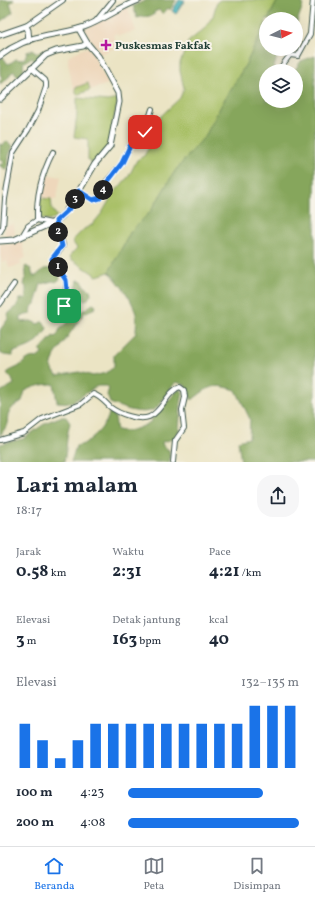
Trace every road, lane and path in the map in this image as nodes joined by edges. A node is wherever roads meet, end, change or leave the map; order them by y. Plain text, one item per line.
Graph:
1 (63, 0) edge
2 (113, 0) edge
3 (139, 0) edge
4 (313, 0) edge
5 (94, 22) junction
6 (26, 26) junction
7 (79, 29) junction
8 (0, 35) edge
9 (29, 41) junction
10 (88, 43) junction
11 (0, 56) edge
12 (283, 64) edge
13 (31, 68) junction
14 (0, 99) edge
15 (152, 109) dead end
16 (53, 152) dead end
17 (79, 191) junction
18 (37, 220) junction
19 (53, 222) junction
20 (0, 232) edge
21 (22, 236) junction
22 (0, 241) edge
23 (14, 284) dead end
24 (0, 304) edge
25 (64, 306) dead end
26 (0, 440) edge
27 (173, 462) edge

1 - 6 street
2 - 5 street
3 - 5 main road
4 - 12 street
5 - 7 main road
6 - 8 main road
6 - 9 main road
7 - 9 main road
7 - 10 main road
9 - 11 main road
10 - 13 main road
10 - 17 main road
13 - 14 main road
13 - 20 street
15 - 17 street
16 - 18 street
17 - 19 main road
18 - 19 street
18 - 21 street
19 - 21 main road
19 - 25 street
21 - 22 main road
23 - 24 street
26 - 27 street

